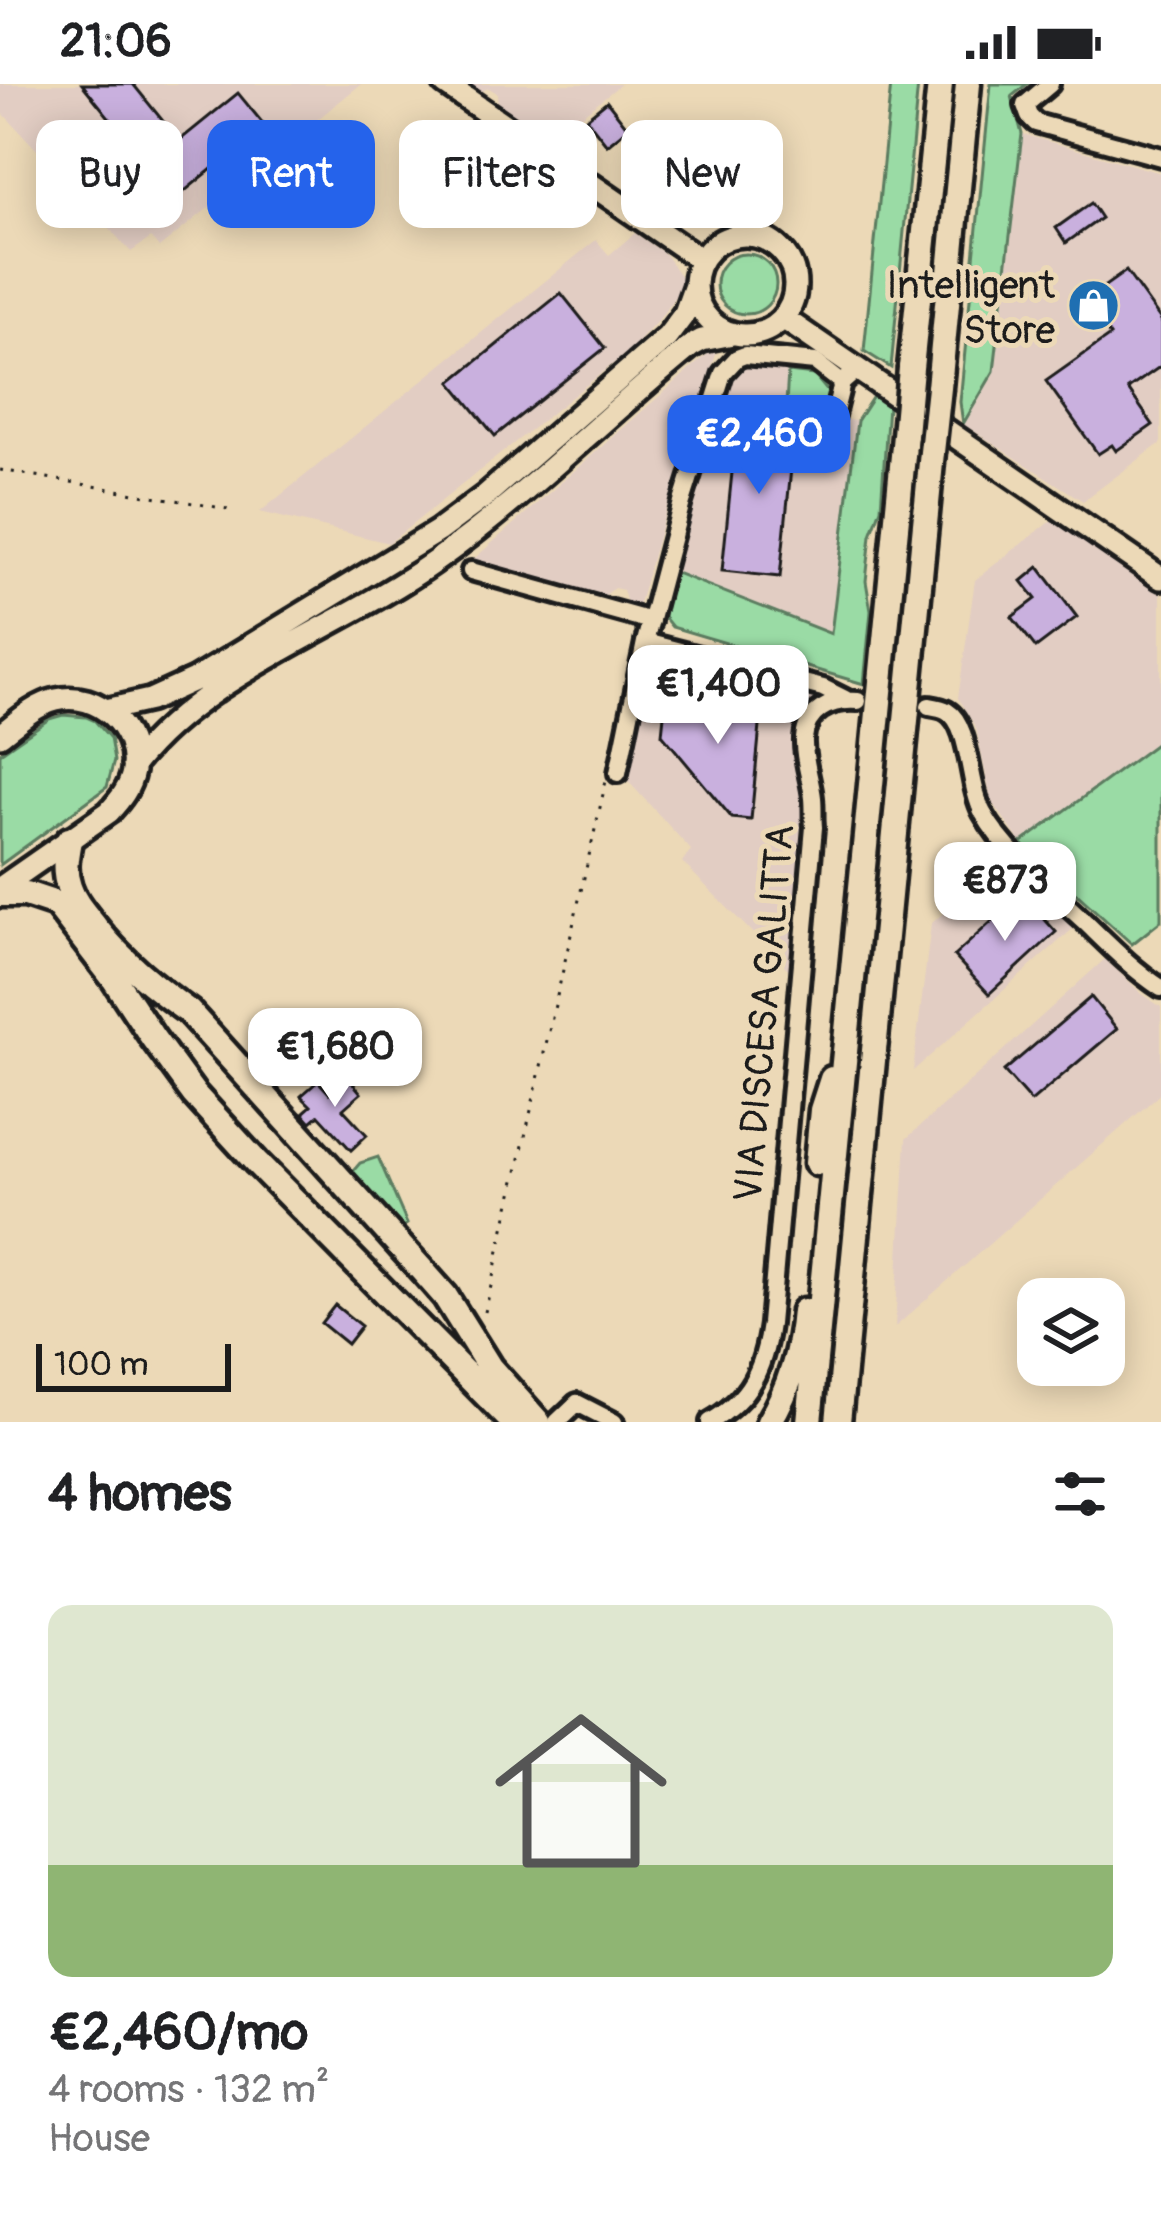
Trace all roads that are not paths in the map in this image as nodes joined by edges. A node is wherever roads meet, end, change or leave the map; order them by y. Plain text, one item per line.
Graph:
1 (445, 84) edge
2 (940, 84) edge
3 (968, 84) edge
4 (1049, 84) edge
5 (1161, 157) edge
6 (701, 260) junction
7 (695, 285) junction
8 (783, 318) junction
9 (733, 334) junction
10 (850, 376) junction
11 (833, 418) dead end
12 (471, 572) dead end
13 (1161, 578) edge
14 (651, 621) junction
15 (645, 642) junction
16 (929, 706) dead end
17 (106, 710) junction
18 (0, 734) edge
19 (133, 765) junction
20 (618, 773) road end
21 (69, 840) junction
22 (0, 891) edge
23 (1161, 988) edge
24 (846, 1037) junction
25 (843, 1369) junction
26 (513, 1422) edge
27 (538, 1422) edge
28 (557, 1422) edge
29 (614, 1422) edge
30 (710, 1422) edge
31 (770, 1422) edge
32 (809, 1422) edge
33 (838, 1422) edge
34 (849, 1422) edge

1 - 6 main road
2 - 24 highway, bridge
3 - 25 highway, bridge
4 - 5 street
6 - 7 main road
6 - 8 main road
7 - 9 main road
7 - 17 main road
8 - 9 main road
8 - 10 main road
9 - 19 main road
10 - 11 street
10 - 13 main road
10 - 14 street
12 - 14 street
14 - 15 street
15 - 20 street
15 - 30 street, VIA DISCESA GALITTA
16 - 23 street
17 - 18 main road
17 - 19 main road
19 - 21 main road
21 - 22 main road
21 - 27 highway
22 - 26 highway
24 - 31 highway
24 - 32 highway
25 - 33 highway
25 - 34 highway
28 - 29 street

